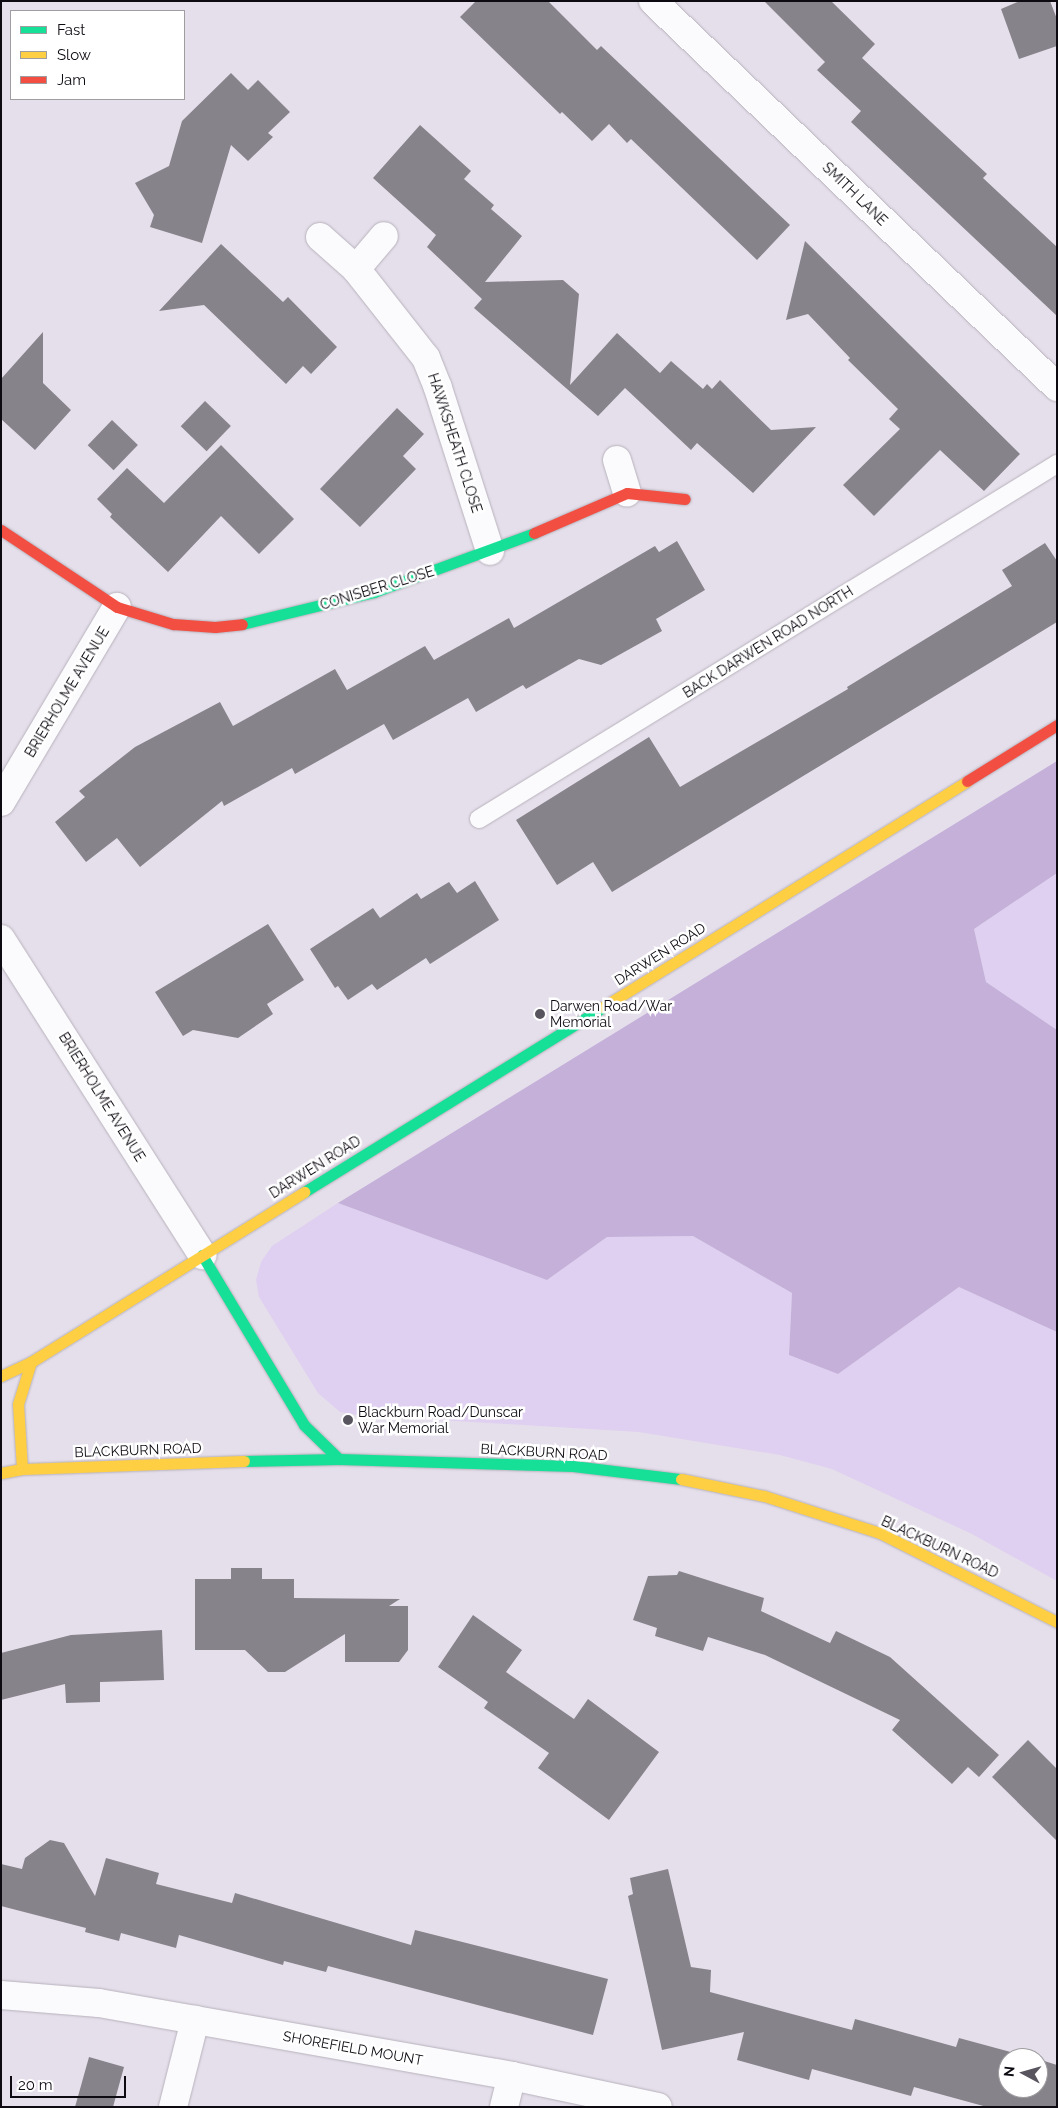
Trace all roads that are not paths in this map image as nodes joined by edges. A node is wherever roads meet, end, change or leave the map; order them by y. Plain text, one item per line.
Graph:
1 (653, 1) edge
2 (384, 236) dead end
3 (320, 237) dead end
4 (356, 269) junction
5 (1057, 387) edge
6 (617, 460) dead end
7 (1057, 464) edge
8 (627, 493) junction
9 (685, 500) dead end
10 (1, 530) edge
11 (490, 551) junction
12 (117, 607) junction
13 (1057, 725) edge
14 (1, 802) edge
15 (479, 819) dead end
16 (1, 939) edge
17 (202, 1256) junction
18 (31, 1362) junction
19 (1, 1376) edge
20 (339, 1459) junction
21 (22, 1469) junction
22 (1, 1474) edge
23 (1057, 1622) edge
24 (1, 1995) edge
25 (195, 2020) junction
26 (512, 2076) junction
27 (173, 2107) edge
28 (504, 2107) edge
29 (658, 2107) edge

1 - 5 street, SMITH LANE
2 - 4 street
3 - 4 street, HAWKSHEATH CLOSE
4 - 11 street, HAWKSHEATH CLOSE
6 - 8 street
7 - 15 lane, BACK DARWEN ROAD NORTH
8 - 9 main road, CONISBER CLOSE
8 - 11 main road, CONISBER CLOSE
10 - 12 main road, CONISBER CLOSE
11 - 12 main road, CONISBER CLOSE
12 - 14 street, BRIERHOLME AVENUE
13 - 17 main road, DARWEN ROAD
16 - 17 street, BRIERHOLME AVENUE
17 - 18 main road, DARWEN ROAD
17 - 20 main road
18 - 19 main road, DARWEN ROAD
18 - 21 main road
20 - 21 main road, BLACKBURN ROAD
20 - 23 main road, BLACKBURN ROAD
21 - 22 main road, BLACKBURN ROAD
24 - 25 street, SHOREFIELD MOUNT
25 - 26 street, SHOREFIELD MOUNT
25 - 27 street
26 - 28 street
26 - 29 street, SHOREFIELD MOUNT

